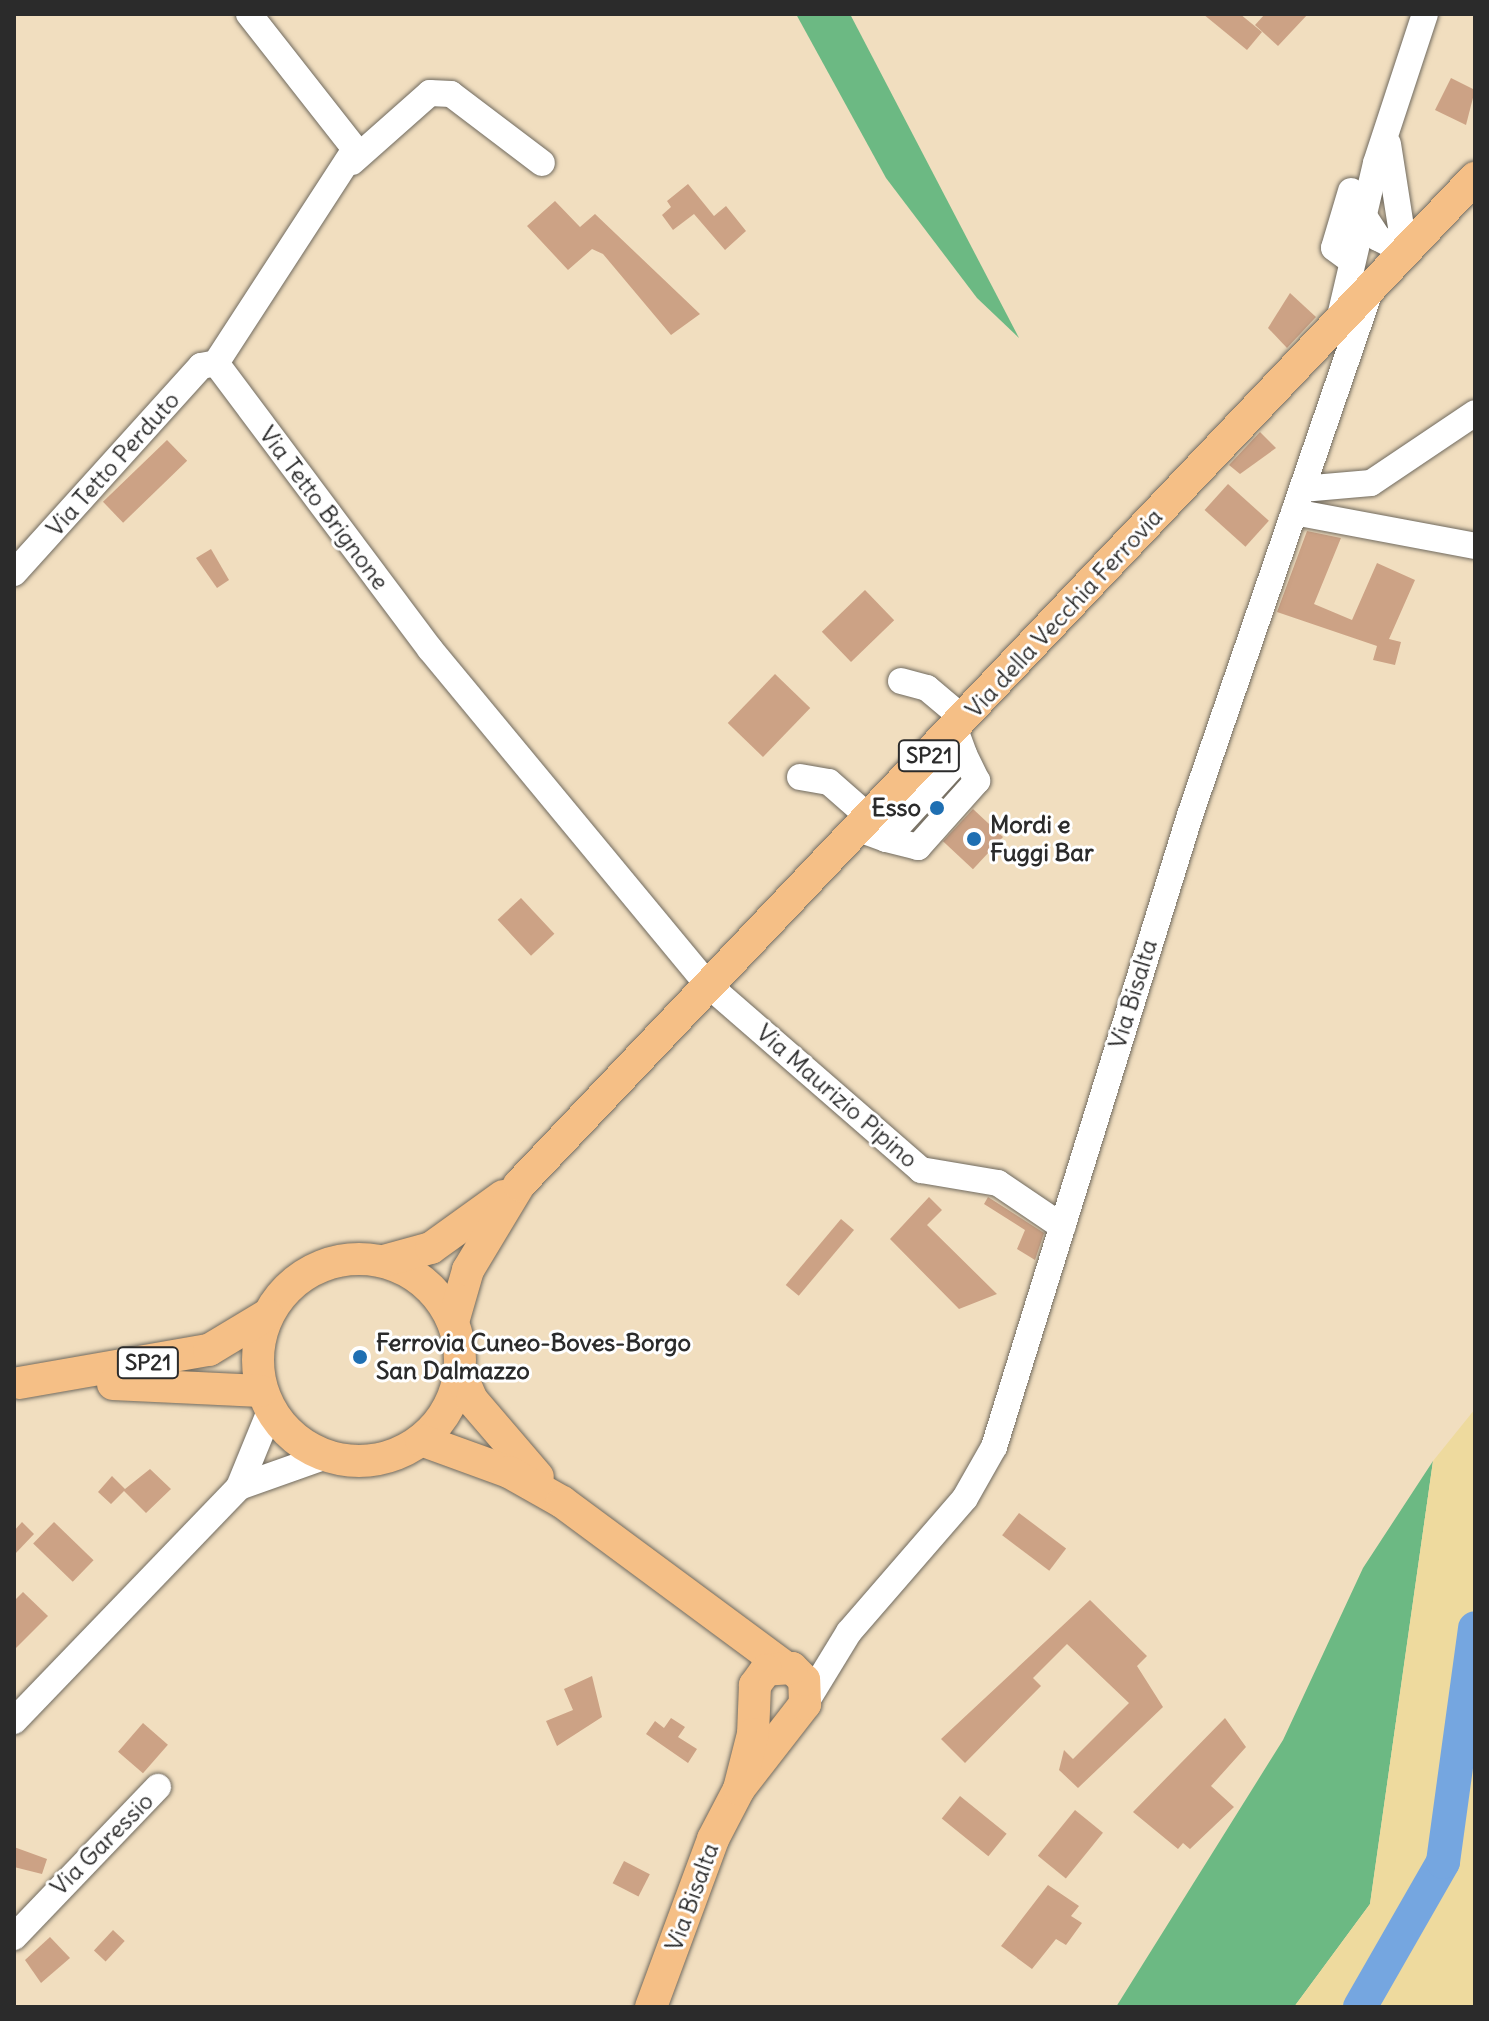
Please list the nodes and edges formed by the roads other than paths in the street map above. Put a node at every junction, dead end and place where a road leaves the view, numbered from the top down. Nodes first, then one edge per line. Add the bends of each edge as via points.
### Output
1 (249, 14) edge
2 (1425, 14) edge
3 (1387, 132) junction
4 (352, 162) junction
5 (542, 163) dead end
6 (1464, 189) edge
7 (1393, 195) junction
8 (1362, 213) junction
9 (1405, 252) junction
10 (1352, 261) junction
11 (1350, 324) junction
12 (216, 363) junction
13 (1475, 413) edge
14 (1298, 501) junction
15 (1475, 546) edge
16 (14, 573) edge
17 (901, 681) dead end
18 (961, 734) junction
19 (800, 777) dead end
20 (871, 828) junction
21 (706, 983) junction
22 (519, 1185) junction
23 (1063, 1227) junction
24 (384, 1261) junction
25 (267, 1315) junction
26 (453, 1322) junction
27 (460, 1372) junction
28 (16, 1383) edge
29 (266, 1401) junction
30 (421, 1440) junction
31 (326, 1456) junction
32 (239, 1487) junction
33 (562, 1502) junction
34 (724, 1626) junction
35 (849, 1632) junction
36 (788, 1667) junction
37 (755, 1698) junction
38 (799, 1710) junction
39 (14, 1721) edge
40 (158, 1787) dead end
41 (739, 1789) junction
42 (14, 1937) edge
43 (651, 2007) edge

1 - 4 street via 351,137
2 - 3 street, Via Bisalta
3 - 7 street, Via Bisalta
3 - 8 street, Via Bisalta
3 - 10 street via 1361,159 1334,248
4 - 5 street via 430,93 451,94
4 - 12 street
6 - 7 street via 1429,210
6 - 9 main road, Via della Vecchia Ferrovia / SP21
7 - 9 street, Via Bisalta
8 - 9 street via 1378,238
8 - 10 street, Via Bisalta
9 - 11 main road, Via della Vecchia Ferrovia / SP21 via 1371,288
10 - 11 street, Via Bisalta
11 - 14 street, Via Bisalta
11 - 18 main road, Via della Vecchia Ferrovia / SP21
12 - 16 street, Via Tetto Perduto via 201,366
12 - 21 street, Via Tetto Brignone via 430,649
13 - 14 street via 1371,483
14 - 15 street
14 - 23 street, Via Bisalta via 1190,815
17 - 18 street via 927,688
18 - 20 main road, Via della Vecchia Ferrovia / SP21
18 - 20 street via 977,781 918,847
19 - 20 street via 829,782
20 - 21 main road, Via della Vecchia Ferrovia / SP21
21 - 22 main road, Via della Vecchia Ferrovia / SP21
21 - 23 street, Via Maurizio Pipino via 921,1170 998,1183
22 - 24 main road, Via della Vecchia Ferrovia / SP21 via 431,1248
22 - 26 main road, Via della Vecchia Ferrovia / SP21 via 468,1270
23 - 35 street, Via Bisalta via 994,1447 965,1498
24 - 25 main road via 349,1258 316,1267 287,1287
24 - 26 main road via 437,1295
25 - 28 main road, SP21 via 209,1350
25 - 29 main road via 258,1340
26 - 27 main road
27 - 30 main road via 440,1421
27 - 33 main road via 508,1447
28 - 29 main road, SP21
29 - 31 main road via 304,1446
29 - 32 street
30 - 31 main road via 376,1460
30 - 33 main road via 509,1472
31 - 32 street
32 - 39 street
33 - 34 main road
34 - 36 main road
34 - 37 main road
35 - 36 street, Via Bisalta
35 - 38 street, Via Bisalta
36 - 37 main road, Via Bisalta via 759,1677
36 - 38 main road via 804,1680
37 - 38 main road via 768,1716
37 - 41 main road, Via Bisalta
38 - 41 main road, Via Bisalta
40 - 42 street, Via Garessio
41 - 43 main road, Via Bisalta via 713,1839

